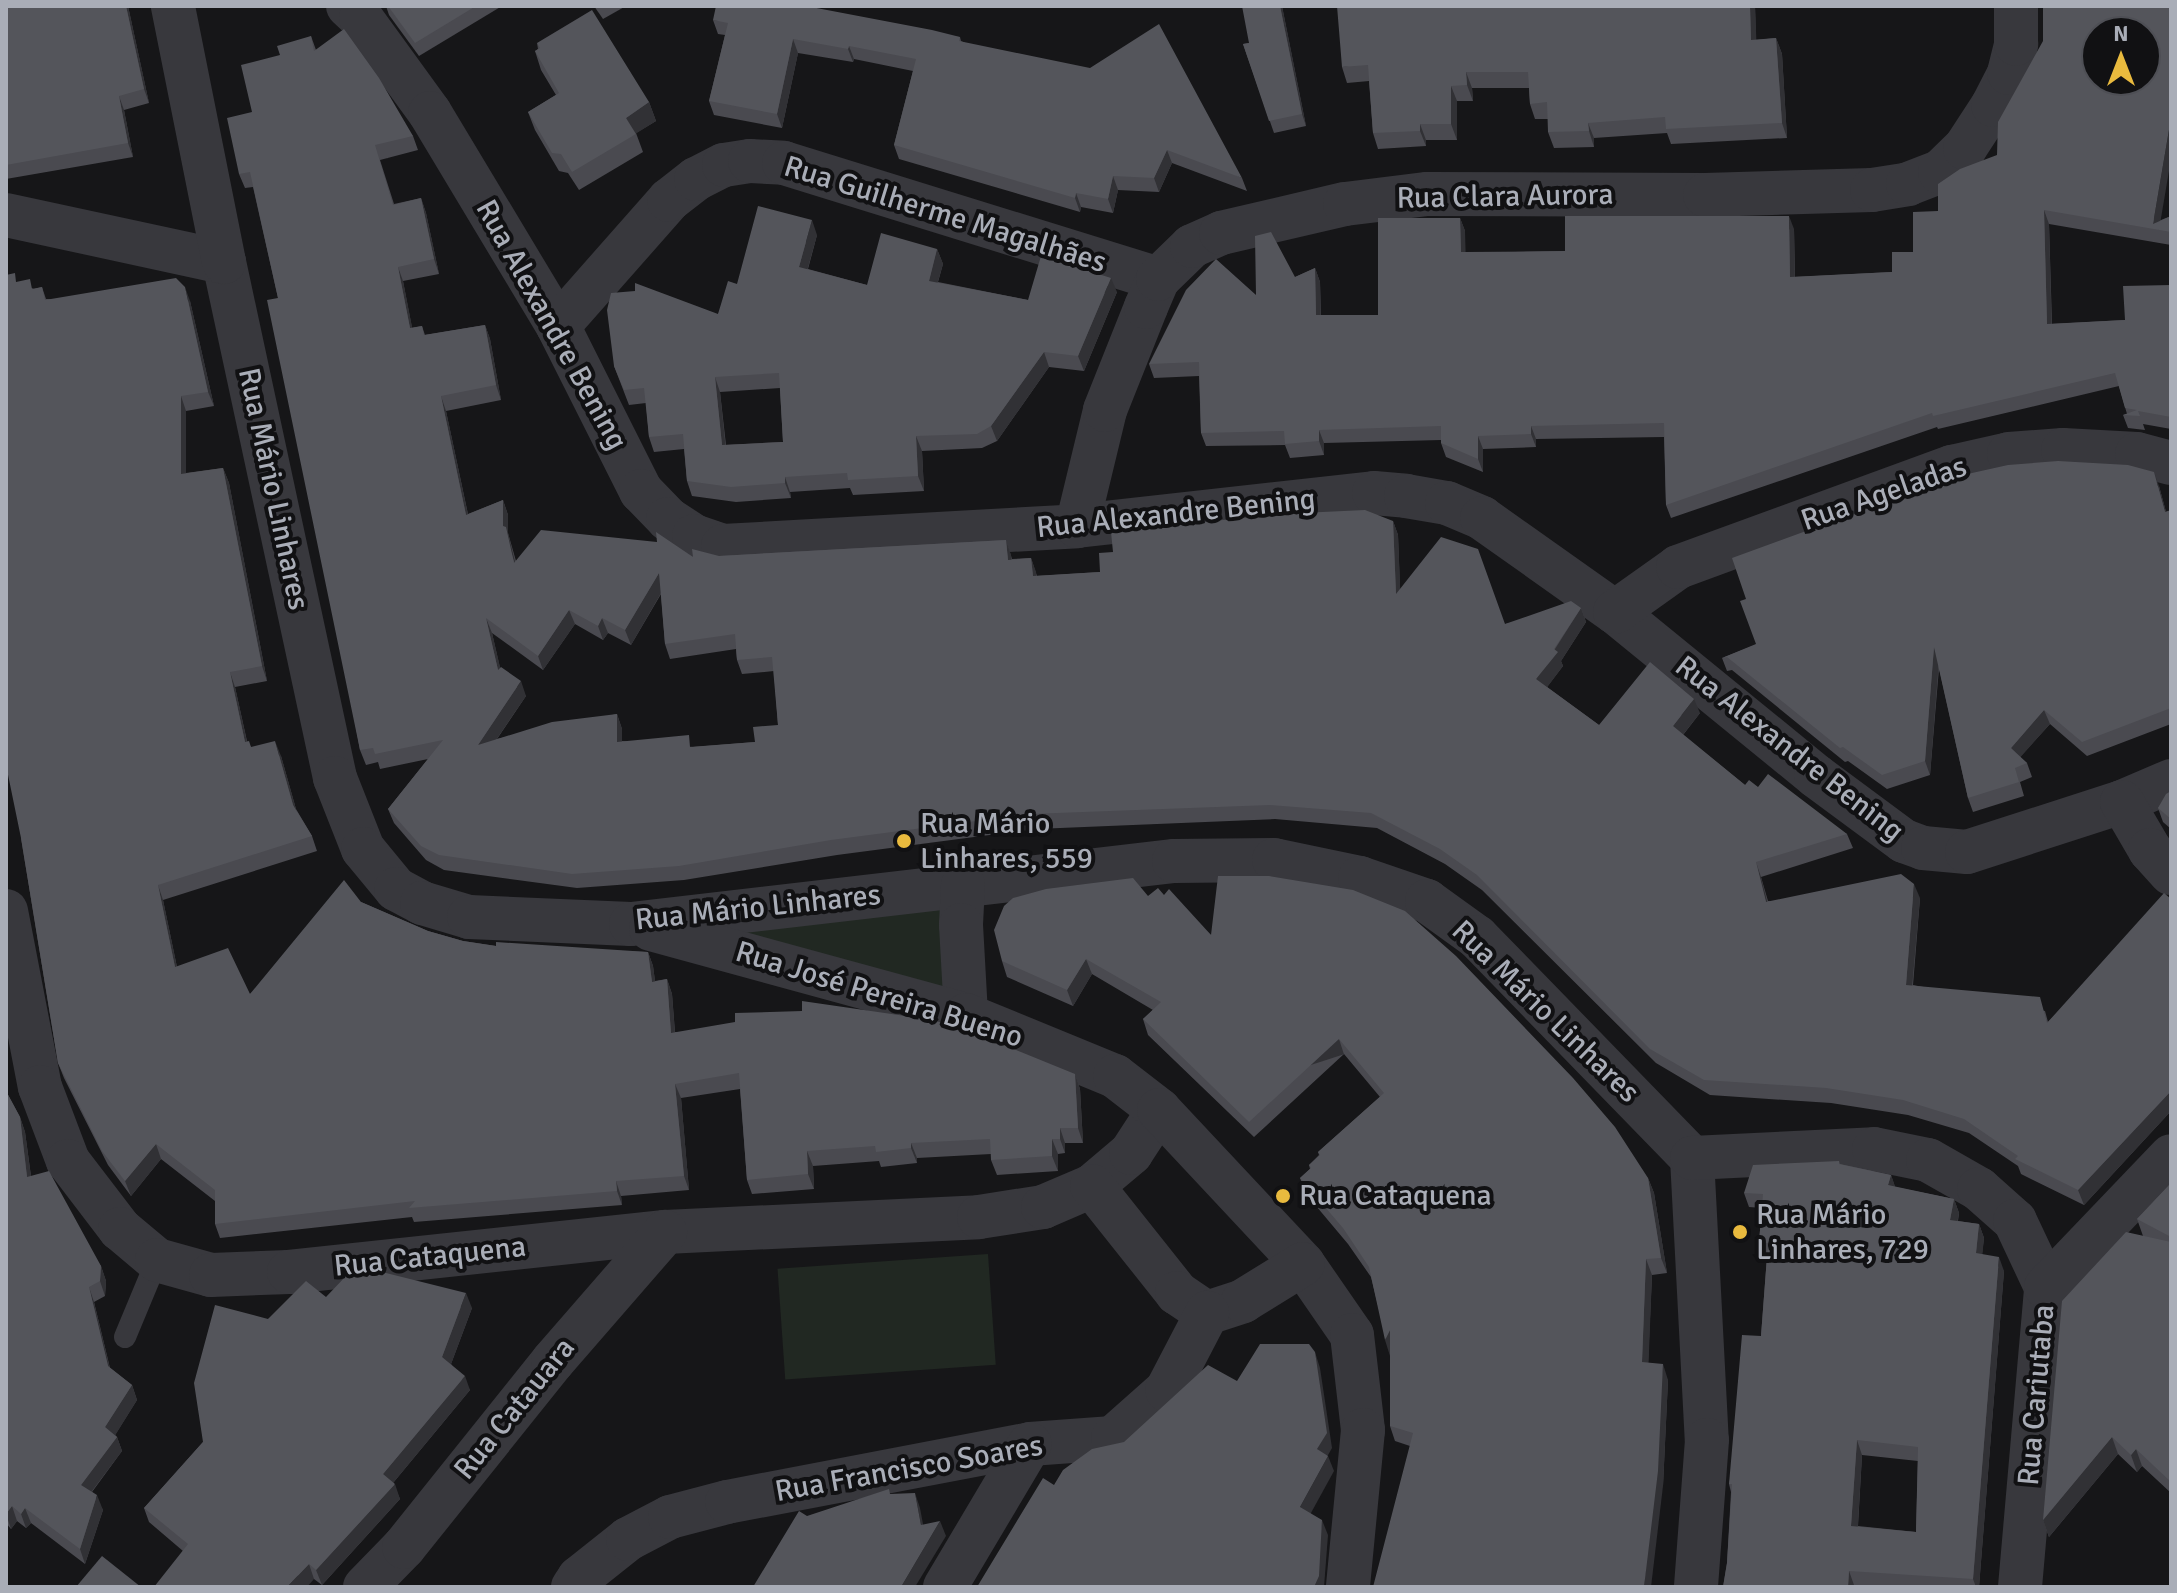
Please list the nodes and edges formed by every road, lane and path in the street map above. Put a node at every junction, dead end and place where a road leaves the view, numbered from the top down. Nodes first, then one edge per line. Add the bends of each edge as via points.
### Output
1 (173, 6) edge
2 (348, 6) edge
3 (2016, 6) edge
4 (6, 215) edge
5 (224, 262) junction
6 (1158, 279) junction
7 (558, 326) junction
8 (2171, 463) edge
9 (1077, 526) junction
10 (1615, 612) junction
11 (2171, 781) edge
12 (2122, 802) junction
13 (2171, 873) edge
14 (963, 885) junction
15 (6, 911) edge
16 (631, 924) junction
17 (966, 1015) junction
18 (1159, 1110) junction
19 (2171, 1156) edge
20 (1692, 1158) junction
21 (1092, 1186) junction
22 (665, 1232) junction
23 (157, 1260) junction
24 (1303, 1264) junction
25 (2046, 1287) junction
26 (1207, 1313) junction
27 (125, 1337) dead end
28 (1030, 1444) junction
29 (365, 1587) edge
30 (573, 1587) edge
31 (945, 1587) edge
32 (1348, 1587) edge
33 (1696, 1587) edge
34 (2020, 1587) edge

1 - 5 street, Rua Mário Linhares
2 - 7 street, Rua Alexandre Bening via 430,113
3 - 6 street, Rua Clara Aurora via 2016,44 1993,105 1965,148 1940,172 1908,184 1872,190 1705,195 1427,194 1345,204 1221,233 1192,246
4 - 5 street
5 - 16 street, Rua Mário Linhares via 335,778 363,849 396,889 469,917
6 - 7 street, Rua Guilherme Magalhães via 784,163 750,161 724,165 669,200
6 - 9 street, Rua Clara Aurora via 1105,410
7 - 9 street, Rua Alexandre Bening via 641,491 694,536 723,546
8 - 10 street, Rua Ageladas via 2137,454 2063,450 2009,454 1952,467 1678,567
9 - 10 street, Rua Alexandre Bening via 1374,493 1406,496 1447,503 1482,518
10 - 12 street, Rua Alexandre Bening via 1904,841 1967,852
11 - 12 street, Rua Alexandre Bening
12 - 13 street via 2150,850
14 - 16 street, Rua Mário Linhares
14 - 17 street
14 - 20 street, Rua Mário Linhares via 1174,861 1274,860 1360,878 1427,901 1477,937
15 - 23 street, Rua Cataquena via 40,1087 68,1161 120,1229
16 - 17 street, Rua José Pereira Bueno
17 - 18 street, Rua José Pereira Bueno via 1115,1076
18 - 21 street, Rua Cataquena via 1131,1153
18 - 24 street, Rua José Pereira Bueno
19 - 25 street, Rua Cariutaba
20 - 25 street via 1874,1149 1928,1160 1979,1189 2015,1221
20 - 33 street via 1707,1440
21 - 22 street, Rua Cataquena via 1043,1207 979,1217
21 - 26 street via 1177,1293
22 - 23 street, Rua Cataquena via 289,1272 211,1275
22 - 29 street, Rua Catauara
23 - 27 lane
24 - 26 street via 1243,1301
24 - 32 street via 1352,1335 1363,1430
25 - 34 street, Rua Cariutaba
26 - 28 street, Rua Francisco Soares via 1167,1390 1113,1438
28 - 30 street, Rua Francisco Soares via 670,1517 628,1539
28 - 31 street

